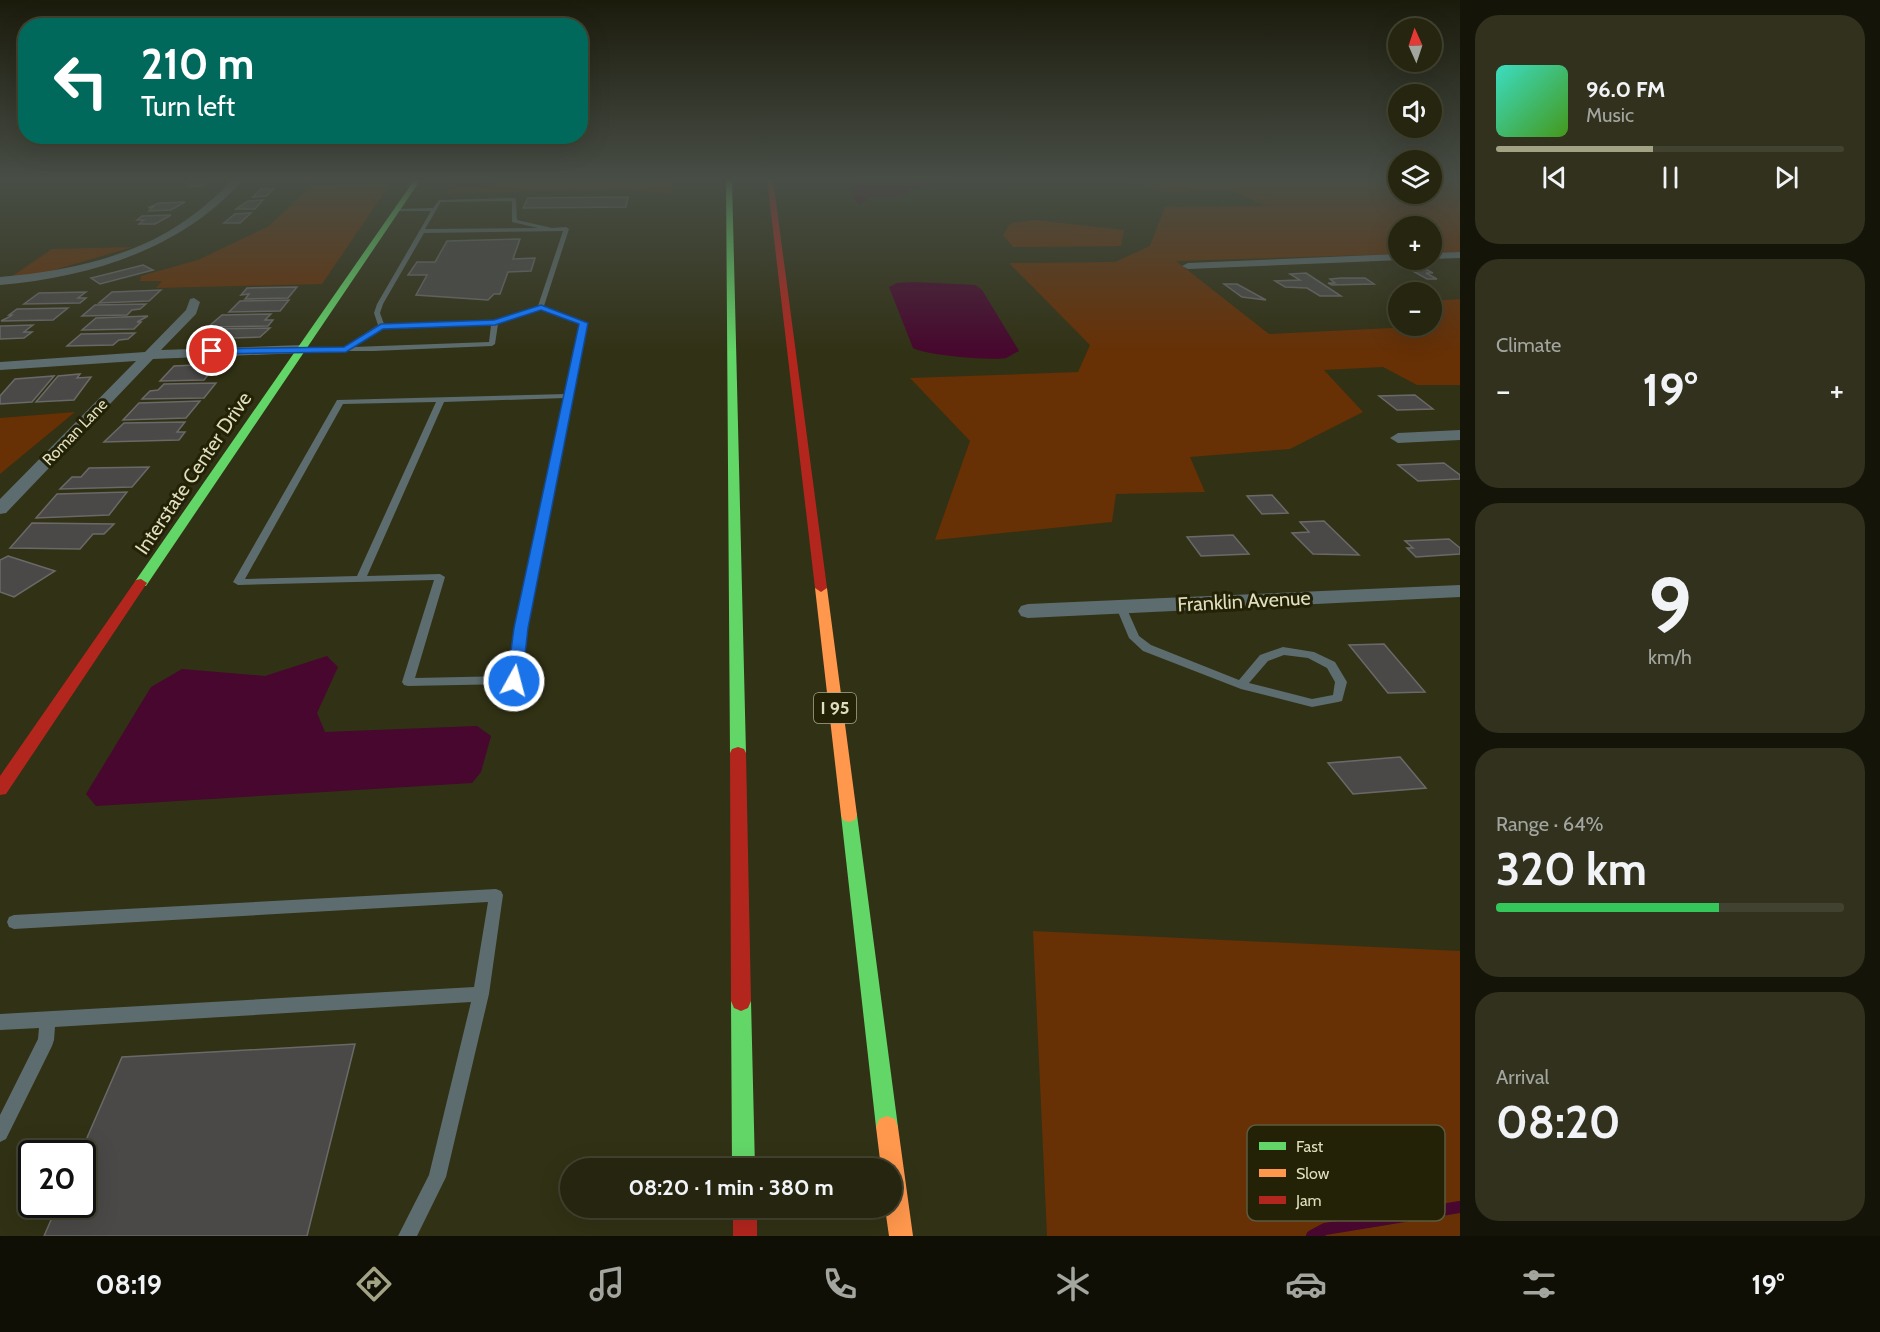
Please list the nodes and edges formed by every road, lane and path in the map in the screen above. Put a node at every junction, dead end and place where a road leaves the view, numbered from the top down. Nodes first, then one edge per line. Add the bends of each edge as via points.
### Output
1 (165, 237) edge
2 (379, 237) edge
3 (420, 237) edge
4 (564, 237) edge
5 (730, 237) edge
6 (777, 237) edge
7 (1460, 255) edge
8 (1442, 256) edge
9 (1388, 257) edge
10 (1188, 266) dead end
11 (0, 281) edge
12 (194, 302) dead end
13 (541, 307) junction
14 (495, 323) junction
15 (381, 326) junction
16 (302, 349) junction
17 (346, 349) junction
18 (149, 355) junction
19 (0, 366) edge
20 (568, 396) junction
21 (441, 400) junction
22 (1460, 435) edge
23 (1398, 438) dead end
24 (0, 509) edge
25 (361, 579) junction
26 (1460, 591) edge
27 (1121, 606) junction
28 (1028, 611) dead end
29 (1241, 685) junction
30 (0, 789) edge
31 (14, 922) dead end
32 (481, 993) junction
33 (46, 1020) junction
34 (0, 1022) edge
35 (0, 1133) edge
36 (744, 1158) edge
37 (745, 1218) edge
38 (407, 1236) edge
39 (745, 1236) edge
40 (901, 1236) edge

1 - 11 street via 135,250 58,273
2 - 16 main road, Interstate Center Drive
3 - 15 lane via 376,313
4 - 13 lane
5 - 36 main road
6 - 40 main road, I 95
7 - 8 street
9 - 10 street
12 - 18 street, Roman Lane via 192,311
13 - 14 lane
13 - 20 lane via 584,323
14 - 15 lane
14 - 17 lane via 492,344
15 - 17 lane
16 - 17 lane
16 - 18 street
16 - 30 main road, Interstate Center Drive
18 - 19 street
18 - 24 street, Roman Lane
20 - 21 lane
20 - 25 lane via 514,681 408,682 440,577
21 - 25 lane
21 - 25 lane via 340,402 238,582
22 - 23 street
26 - 27 street, Franklin Avenue
27 - 28 street, Franklin Avenue
27 - 29 lane via 1134,638 1147,648
29 - 29 lane via 1264,658 1283,651 1310,655 1331,665 1341,682 1338,698 1312,703
31 - 32 lane via 496,895
32 - 33 lane
32 - 38 lane via 436,1177
33 - 34 lane
33 - 35 lane via 46,1040
37 - 39 main road

